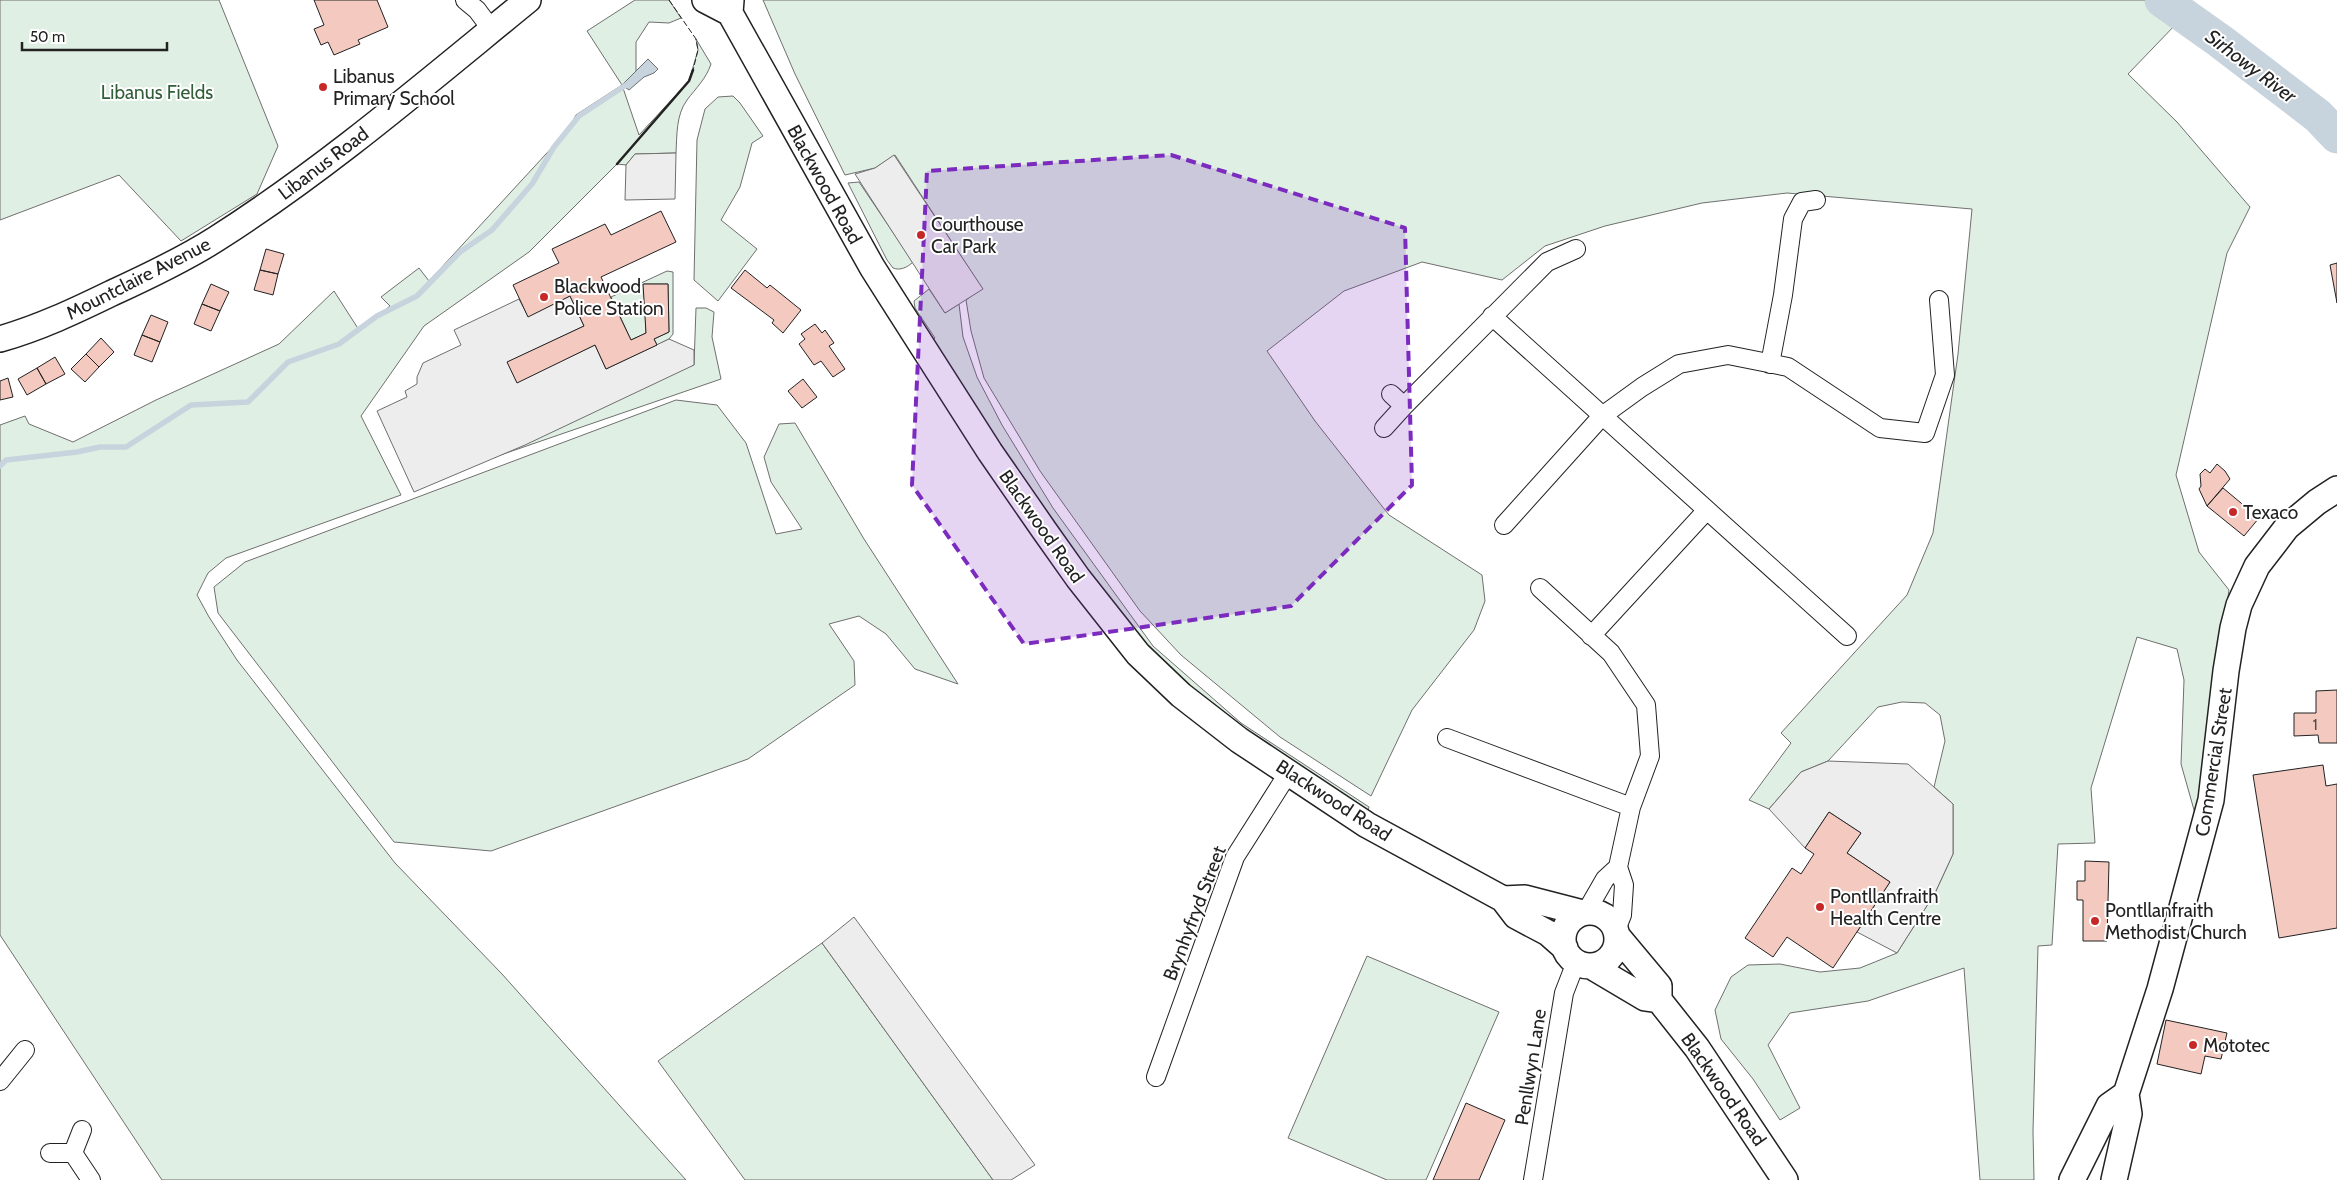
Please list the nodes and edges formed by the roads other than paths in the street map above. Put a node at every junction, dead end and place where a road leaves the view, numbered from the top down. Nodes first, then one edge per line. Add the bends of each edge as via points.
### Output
1 (465, 0) edge
2 (528, 0) edge
3 (705, 0) edge
4 (731, 6) edge
5 (492, 30) junction
6 (1816, 200) dead end
7 (270, 203) joint
8 (1576, 249) dead end
9 (1939, 300) dead end
10 (1492, 316) junction
11 (0, 339) edge
12 (1770, 364) junction
13 (1602, 416) junction
14 (1384, 428) dead end
15 (2337, 489) edge
16 (1707, 510) junction
17 (1504, 525) dead end
18 (1540, 588) dead end
19 (1591, 636) junction
20 (1847, 636) dead end
21 (1447, 738) dead end
22 (1289, 772) junction
23 (1631, 807) junction
24 (1618, 867) junction
25 (1503, 899) junction
26 (1585, 912) junction
27 (1617, 934) junction
28 (1577, 959) junction
29 (1659, 1000) junction
30 (25, 1050) dead end
31 (6, 1060) edge
32 (1156, 1077) dead end
33 (0, 1081) edge
34 (2126, 1094) junction
35 (82, 1130) dead end
36 (50, 1152) dead end
37 (73, 1154) junction
38 (91, 1180) edge
39 (1533, 1180) edge
40 (1785, 1180) edge
41 (2072, 1180) edge
42 (2114, 1180) edge

1 - 5 street
2 - 5 main road, Libanus Road
3 - 4 main road, Blackwood Road
4 - 22 main road, Blackwood Road via 872,267 990,452 1078,578 1138,654 1181,695
5 - 7 main road, Libanus Road
6 - 12 street via 1802,202 1793,219
7 - 11 main road, Mountclaire Avenue via 160,270 30,331
8 - 10 street via 1547,262
9 - 12 street via 1945,375 1925,433 1880,428 1788,367
10 - 13 street
10 - 14 street via 1397,400
12 - 13 street via 1728,355 1679,364
13 - 16 street
13 - 17 street
15 - 34 main road, Commercial Street via 2287,527 2257,566 2239,605 2232,628 2211,800 2160,989
16 - 19 street
16 - 20 street
18 - 19 street
19 - 23 street via 1611,653 1646,705 1650,756
21 - 23 street
22 - 25 main road, Blackwood Road via 1367,825
22 - 32 street, Brynhyfryd Street via 1235,857
23 - 24 street
24 - 26 street via 1605,879
24 - 27 street via 1624,885
25 - 26 main road, Blackwood Road via 1525,898
25 - 28 main road, Blackwood Road via 1516,916 1548,933
26 - 27 main road via 1608,918
26 - 28 main road via 1575,916 1565,930
27 - 28 main road via 1616,948 1602,963
27 - 29 main road, Blackwood Road via 1659,986
28 - 29 main road, Blackwood Road via 1645,998
28 - 39 street, Penllwyn Lane via 1564,993
29 - 40 main road, Blackwood Road via 1697,1048
30 - 31 street
31 - 33 street
34 - 41 main road via 2109,1106
34 - 42 main road, Commercial Street via 2129,1114
35 - 37 street
36 - 37 street
37 - 38 street

